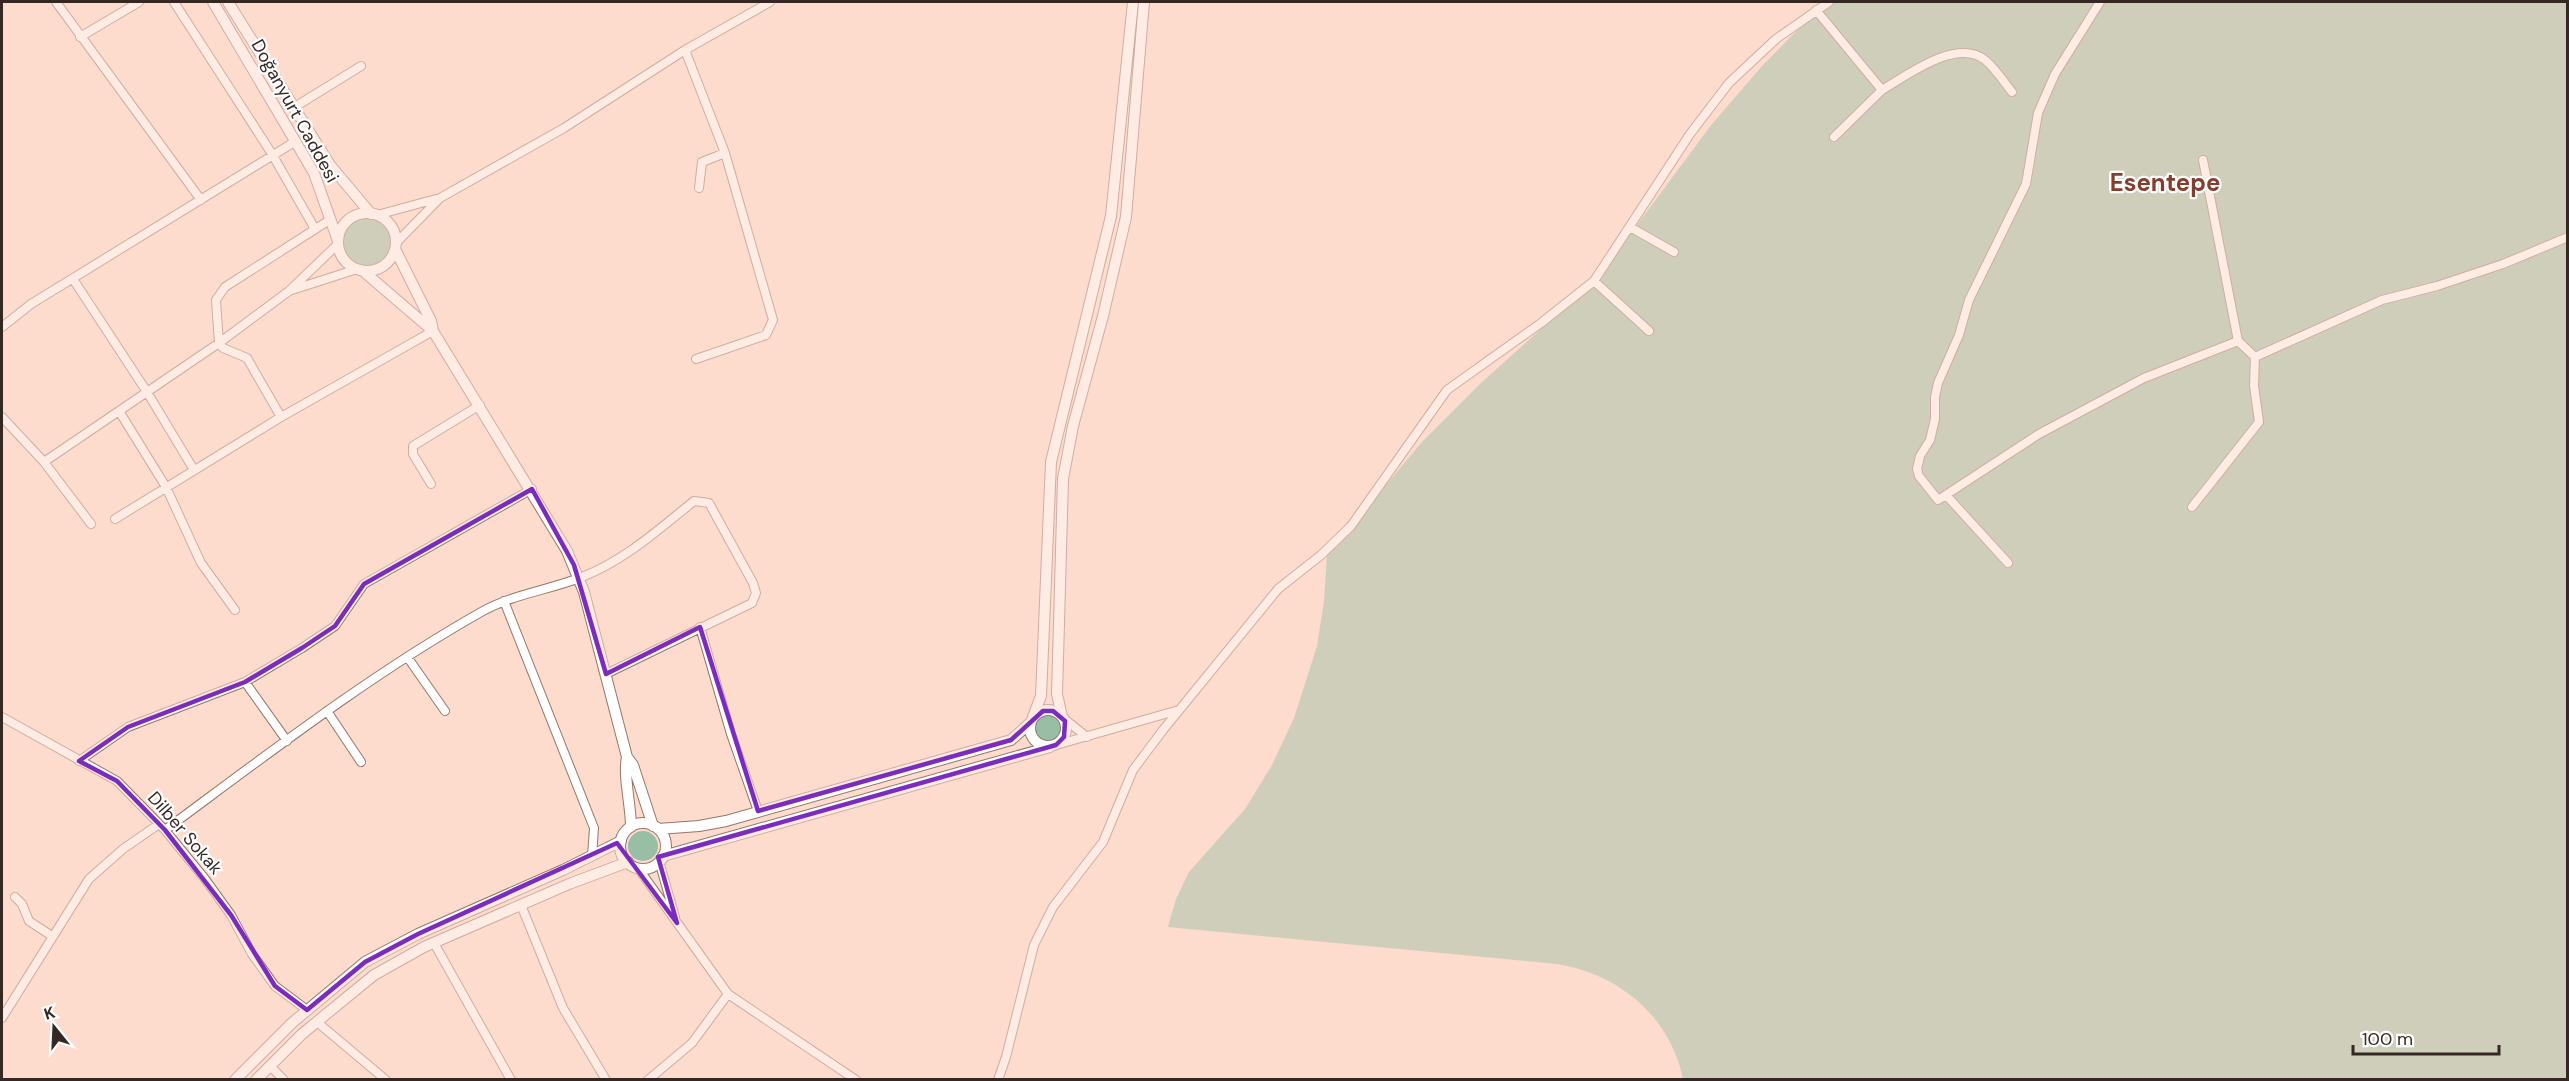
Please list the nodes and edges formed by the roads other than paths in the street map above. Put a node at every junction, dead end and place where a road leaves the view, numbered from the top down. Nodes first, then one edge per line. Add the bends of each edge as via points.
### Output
1 (56, 2) edge
2 (138, 2) edge
3 (174, 2) edge
4 (213, 2) edge
5 (228, 2) edge
6 (768, 2) edge
7 (1132, 2) edge
8 (1144, 2) edge
9 (1829, 2) edge
10 (2100, 2) edge
11 (1816, 10) junction
12 (80, 37) junction
13 (685, 50) junction
14 (361, 66) dead end
15 (1882, 90) junction
16 (2012, 92) dead end
17 (293, 108) junction
18 (1834, 137) dead end
19 (296, 141) junction
20 (725, 153) junction
21 (272, 154) junction
22 (2203, 160) dead end
23 (699, 188) dead end
24 (440, 198) junction
25 (201, 200) junction
26 (374, 214) junction
27 (331, 219) junction
28 (1630, 227) junction
29 (315, 229) junction
30 (2568, 237) edge
31 (338, 242) junction
32 (395, 246) junction
33 (1674, 252) dead end
34 (360, 270) junction
35 (73, 279) junction
36 (1594, 281) junction
37 (289, 291) junction
38 (2, 327) edge
39 (433, 331) junction
40 (1649, 331) dead end
41 (2238, 341) junction
42 (219, 343) junction
43 (2255, 357) junction
44 (696, 359) dead end
45 (147, 392) junction
46 (480, 405) junction
47 (119, 411) junction
48 (2, 417) edge
49 (281, 417) junction
50 (44, 462) junction
51 (194, 470) junction
52 (430, 484) dead end
53 (166, 487) junction
54 (532, 489) junction
55 (1946, 495) junction
56 (2192, 507) dead end
57 (115, 519) dead end
58 (91, 524) dead end
59 (2008, 563) dead end
60 (579, 578) junction
61 (504, 601) junction
62 (235, 610) dead end
63 (700, 627) junction
64 (408, 658) junction
65 (606, 674) junction
66 (245, 682) junction
67 (1179, 710) junction
68 (327, 711) junction
69 (444, 711) dead end
70 (2, 717) edge
71 (1062, 717) junction
72 (1032, 720) junction
73 (1087, 737) junction
74 (287, 741) junction
75 (1053, 746) junction
76 (627, 757) junction
77 (79, 761) junction
78 (361, 762) dead end
79 (758, 811) junction
80 (162, 827) junction
81 (630, 827) junction
82 (656, 827) junction
83 (621, 841) junction
84 (592, 856) junction
85 (661, 858) junction
86 (627, 862) junction
87 (638, 868) junction
88 (15, 897) dead end
89 (520, 905) junction
90 (677, 923) junction
91 (52, 936) junction
92 (434, 943) junction
93 (728, 994) junction
94 (307, 1010) junction
95 (2, 1018) edge
96 (318, 1022) junction
97 (270, 1066) junction
98 (235, 1080) edge
99 (256, 1080) edge
100 (284, 1080) edge
101 (386, 1080) edge
102 (511, 1080) edge
103 (606, 1080) edge
104 (648, 1080) edge
105 (856, 1080) edge
106 (998, 1080) edge

1 - 12 street
2 - 12 street
3 - 21 street
4 - 19 street, Doğanyurt Caddesi
5 - 17 street, Doğanyurt Caddesi
6 - 13 street
7 - 72 street via 1111,216 1051,462 1041,696
8 - 71 street via 1126,217 1072,426 1063,479 1058,694
9 - 11 street
10 - 55 street via 2055,74 2038,113 2026,184 1969,300 1938,383 1935,419 1917,469 1938,500
11 - 15 street
11 - 28 street via 1776,39 1729,83 1690,134
12 - 25 street
13 - 20 street
13 - 24 street via 564,128
14 - 17 street
15 - 16 street via 1937,58 1960,54 1985,59
15 - 18 street
17 - 26 street, Doğanyurt Caddesi via 330,165
19 - 21 street
19 - 27 street, Doğanyurt Caddesi via 314,173
20 - 23 street via 702,162
20 - 44 street via 773,326 766,335
21 - 25 street
21 - 29 street
22 - 41 street
24 - 26 street
24 - 32 street
25 - 35 street
26 - 31 street via 359,214 348,220
26 - 32 street via 391,226
27 - 29 street
27 - 31 street, Doğanyurt Caddesi
28 - 33 street
28 - 36 street
29 - 42 street via 220,293 216,300
30 - 43 street via 2503,264 2382,300
31 - 34 street via 343,258
31 - 37 street
32 - 34 street via 390,260 380,267
32 - 39 street via 432,321
34 - 37 street
34 - 39 street
35 - 38 street
35 - 45 street
36 - 40 street
36 - 67 street via 1447,390 1351,526 1278,589
37 - 42 street
39 - 46 street
39 - 49 street
41 - 43 street
41 - 55 street via 2134,384 2039,434
42 - 45 street
42 - 49 street via 247,358
43 - 56 street via 2259,422
45 - 47 street
45 - 51 street
46 - 52 street via 413,446 413,454
46 - 54 street
47 - 50 street
47 - 53 street
48 - 50 street
49 - 51 street
50 - 58 street
51 - 53 street
53 - 57 street
53 - 62 street via 201,563
54 - 60 street
54 - 66 street via 364,584 335,626
55 - 59 street
60 - 61 street
60 - 63 street via 624,556 694,501 704,500 712,506 756,593 752,603
60 - 65 street
61 - 64 street
61 - 84 street via 594,828
63 - 65 street
63 - 79 street
64 - 68 street
64 - 69 street
65 - 76 street
66 - 74 street
66 - 77 street via 128,726
67 - 73 street
67 - 106 street via 1133,770 1102,842 1053,907 1034,945
68 - 74 street
68 - 78 street
70 - 77 street, Dilber Sokak
71 - 72 street via 1048,710
71 - 73 street
71 - 75 street via 1066,732
72 - 75 street via 1030,735 1034,740 1044,747
72 - 79 street via 1011,740
73 - 75 street
74 - 80 street
75 - 85 street
76 - 81 street
76 - 82 street
77 - 80 street, Dilber Sokak via 117,781
79 - 82 street via 711,825
80 - 91 street via 123,849 89,879
80 - 94 street, Dilber Sokak via 231,915 275,986
81 - 82 street via 642,823
81 - 83 street
82 - 85 street via 665,841
83 - 84 street
83 - 86 street via 621,853
84 - 94 street via 407,939 365,962
85 - 87 street via 650,867
85 - 90 street
86 - 87 street
86 - 89 street
87 - 90 street
88 - 91 street via 22,903 29,921
89 - 92 street
89 - 103 street via 563,1008
90 - 93 street
91 - 95 street
92 - 96 street via 374,975
92 - 102 street
93 - 104 street via 692,1043
93 - 105 street
94 - 98 street
96 - 97 street
96 - 101 street
97 - 99 street
97 - 100 street

